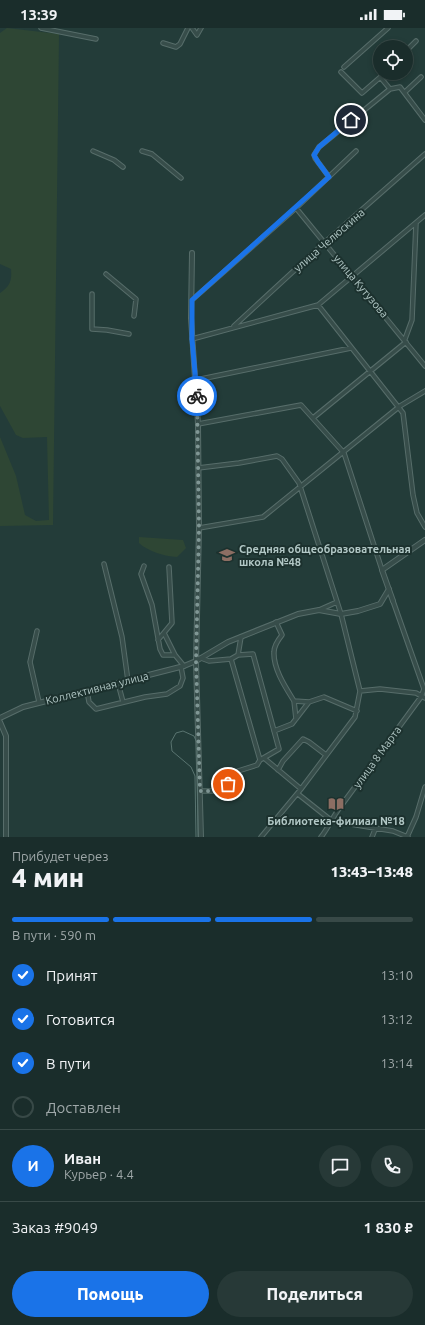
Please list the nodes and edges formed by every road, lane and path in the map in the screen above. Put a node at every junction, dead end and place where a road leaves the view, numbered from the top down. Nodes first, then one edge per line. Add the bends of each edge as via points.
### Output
1 (42, 28) edge
2 (188, 28) edge
3 (192, 28) edge
4 (201, 28) edge
5 (388, 28) edge
6 (96, 39) dead end
7 (416, 41) dead end
8 (163, 43) dead end
9 (413, 44) edge
10 (344, 67) dead end
11 (341, 72) dead end
12 (421, 77) dead end
13 (378, 80) edge
14 (382, 80) edge
15 (390, 89) junction
16 (405, 92) junction
17 (425, 120) edge
18 (93, 150) dead end
19 (142, 151) dead end
20 (356, 151) dead end
21 (425, 154) edge
22 (122, 167) dead end
23 (329, 177) junction
24 (181, 178) dead end
25 (296, 208) junction
26 (425, 215) edge
27 (416, 223) junction
28 (324, 243) junction
29 (192, 253) dead end
30 (106, 274) dead end
31 (353, 277) junction
32 (92, 294) dead end
33 (192, 300) junction
34 (318, 305) junction
35 (134, 316) dead end
36 (234, 327) junction
37 (129, 334) dead end
38 (192, 339) junction
39 (405, 340) junction
40 (351, 348) junction
41 (425, 366) edge
42 (371, 371) junction
43 (196, 380) junction
44 (425, 391) edge
45 (400, 406) junction
46 (313, 418) junction
47 (198, 424) junction
48 (344, 453) junction
49 (198, 468) junction
50 (300, 489) junction
51 (425, 527) edge
52 (199, 528) junction
53 (425, 540) edge
54 (104, 564) dead end
55 (144, 566) dead end
56 (169, 567) dead end
57 (382, 570) junction
58 (389, 589) junction
59 (393, 601) joint
60 (337, 602) junction
61 (319, 610) junction
62 (341, 614) junction
63 (276, 622) junction
64 (37, 631) dead end
65 (164, 634) junction
66 (241, 638) junction
67 (158, 640) junction
68 (238, 654) junction
69 (175, 655) junction
70 (201, 658) junction
71 (231, 658) junction
72 (196, 661) junction
73 (183, 667) junction
74 (128, 681) junction
75 (118, 683) junction
76 (360, 690) junction
77 (87, 691) junction
78 (423, 698) edge
79 (39, 702) junction
80 (123, 702) junction
81 (294, 702) junction
82 (309, 702) junction
83 (357, 711) junction
84 (0, 718) edge
85 (296, 719) junction
86 (0, 722) edge
87 (274, 731) junction
88 (326, 755) junction
89 (262, 759) junction
90 (278, 770) junction
91 (425, 787) edge
92 (301, 789) junction
93 (200, 791) junction
94 (298, 794) junction
95 (332, 821) junction
96 (376, 827) junction
97 (6, 837) edge
98 (201, 837) edge
99 (260, 837) edge
100 (321, 837) edge
101 (372, 837) edge
102 (408, 837) edge

1 - 6 street
2 - 8 street via 180,44 176,46
3 - 4 street via 197,35
5 - 10 street
7 - 9 street
11 - 13 street via 362,93
12 - 16 street
14 - 15 street
15 - 16 street via 400,87
15 - 23 street via 319,147 314,155
16 - 17 street
18 - 22 street
19 - 24 street via 152,154
20 - 23 street
21 - 28 street, улица Челюскина
23 - 25 street
25 - 28 street, улица Кутузова
25 - 33 street
26 - 27 street
27 - 31 street
27 - 39 street via 412,320
28 - 31 street, улица Кутузова
28 - 36 street, улица Челюскина
29 - 33 street
30 - 35 street via 136,299
31 - 34 street
31 - 39 street, улица Кутузова
32 - 37 street via 92,329
33 - 38 street
34 - 36 street
34 - 40 street
36 - 38 street
38 - 43 street
39 - 41 street, улица Кутузова
39 - 42 street
40 - 42 street
40 - 43 street
42 - 45 street
42 - 46 street
43 - 47 street
44 - 45 street
45 - 48 street
45 - 51 street via 406,423 413,495 417,513
46 - 47 street via 301,405
46 - 48 street
47 - 49 street
48 - 50 street
48 - 57 street
49 - 50 street via 277,456 299,483
49 - 52 street
50 - 52 street via 263,517
50 - 60 street
52 - 72 street
53 - 57 street
54 - 74 street via 122,636
55 - 67 street via 141,574 152,605
56 - 65 street via 172,623
57 - 58 street
58 - 59 street
58 - 62 street via 380,604
59 - 78 street via 424,689
60 - 61 street
60 - 62 street
61 - 62 street
61 - 63 street, Коллективная улица
62 - 76 street
63 - 66 street, Коллективная улица
63 - 81 street via 282,635 275,647 274,658 283,684
64 - 79 street via 30,662
65 - 67 street
65 - 69 street
66 - 68 street
66 - 70 street, Коллективная улица via 228,642
67 - 69 street via 163,655
68 - 71 street
68 - 87 street via 253,654
69 - 73 street
70 - 71 street via 209,661
70 - 72 street, Коллективная улица
71 - 89 street
72 - 73 street, Коллективная улица
72 - 93 street
73 - 74 street, Коллективная улица
73 - 80 street via 183,678 177,690
74 - 75 street, Коллективная улица
75 - 77 street, Коллективная улица
75 - 80 street
76 - 78 street via 380,689 416,693
76 - 83 street
77 - 79 street, Коллективная улица
77 - 80 street via 90,702 96,709
78 - 95 street, улица 8 Марта
79 - 84 street, Коллективная улица via 23,706
81 - 82 street
81 - 85 street
82 - 83 street via 324,697
82 - 85 street
83 - 88 street
85 - 87 street via 292,724
86 - 97 street via 6,736
87 - 89 street via 279,749
88 - 90 street via 303,739
88 - 92 street
89 - 90 street
89 - 93 street via 257,765 238,771 222,791
90 - 92 street
91 - 102 street
92 - 94 street
93 - 98 street
94 - 95 street
94 - 99 street
95 - 96 street
95 - 100 street, улица 8 Марта
96 - 101 street
96 - 102 street

